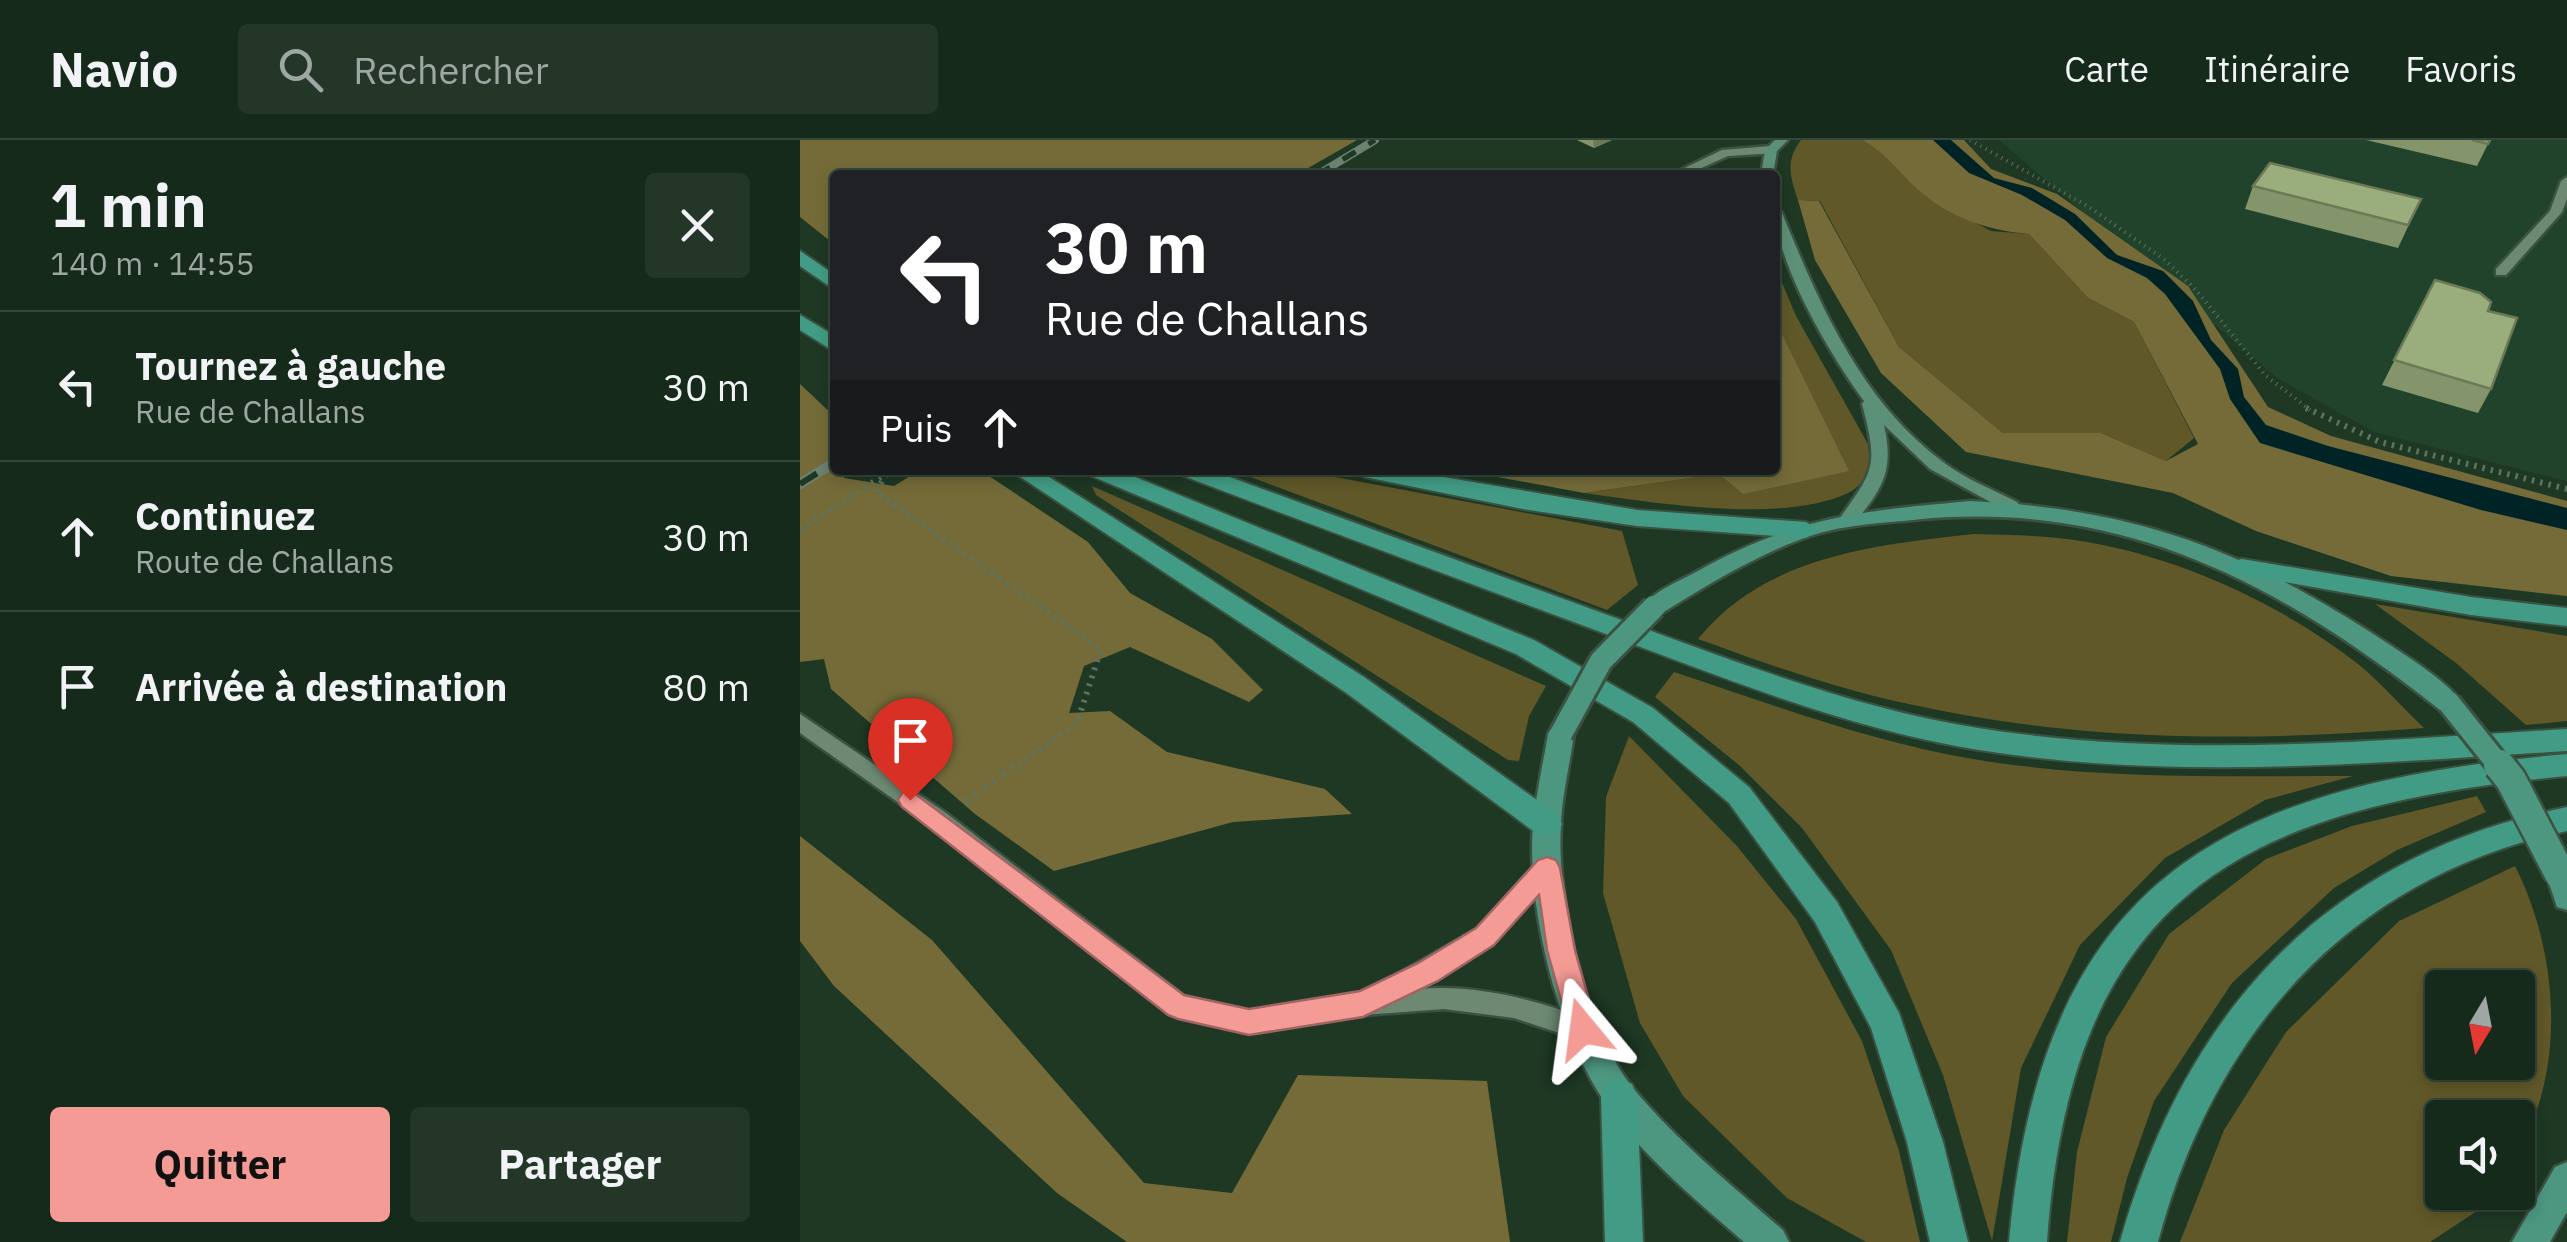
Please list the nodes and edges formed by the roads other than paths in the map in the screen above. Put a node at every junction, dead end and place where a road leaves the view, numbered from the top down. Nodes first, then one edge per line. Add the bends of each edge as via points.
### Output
1 (1782, 140) edge
2 (1770, 150) junction
3 (1687, 170) edge
4 (1768, 170) edge
5 (2567, 182) edge
6 (1780, 224) edge
7 (800, 257) edge
8 (2501, 272) dead end
9 (830, 280) edge
10 (1869, 402) junction
11 (1030, 475) edge
12 (1109, 475) edge
13 (1202, 475) edge
14 (1391, 475) edge
15 (2011, 506) junction
16 (1846, 522) junction
17 (1806, 530) junction
18 (2242, 568) junction
19 (2567, 618) edge
20 (800, 722) edge
21 (2567, 740) edge
22 (2567, 765) edge
23 (2567, 819) edge
24 (1547, 824) junction
25 (1547, 868) junction
26 (2563, 886) edge
27 (1363, 1004) junction
28 (1583, 1029) junction
29 (1619, 1096) junction
30 (2567, 1179) edge
31 (1624, 1242) edge
32 (1771, 1242) edge
33 (1948, 1242) edge
34 (2028, 1242) edge
35 (2139, 1242) edge
36 (2530, 1242) edge

1 - 2 main road
2 - 3 street via 1726,153
2 - 4 main road
5 - 8 street via 2556,212
6 - 10 main road via 1834,346
7 - 9 highway
10 - 15 main road via 1936,466
10 - 16 main road via 1883,450 1878,482
11 - 24 highway via 1281,635
12 - 33 highway via 1525,647 1643,715 1739,795 1826,912 1886,1024 1925,1142
13 - 21 highway via 1669,648 1918,726 2027,746 2231,756
14 - 17 highway via 1637,518
15 - 16 main road
15 - 18 main road via 2102,520
16 - 17 main road
17 - 24 main road, bridge via 1722,565 1654,607 1601,661 1562,734
18 - 19 highway
18 - 26 main road, bridge via 2382,648 2449,703 2511,780
20 - 27 street via 938,819 1178,1006 1249,1022
22 - 34 highway via 2435,780 2346,801 2228,848 2180,882 2134,926 2071,1032 2040,1144
23 - 35 highway via 2516,828 2384,887 2295,962 2248,1014 2200,1085 2146,1208
24 - 25 main road
25 - 27 street via 1485,936
25 - 28 main road
27 - 28 street via 1462,1000 1514,1007
28 - 29 main road
29 - 31 highway
29 - 32 main road via 1692,1174
30 - 36 main road

